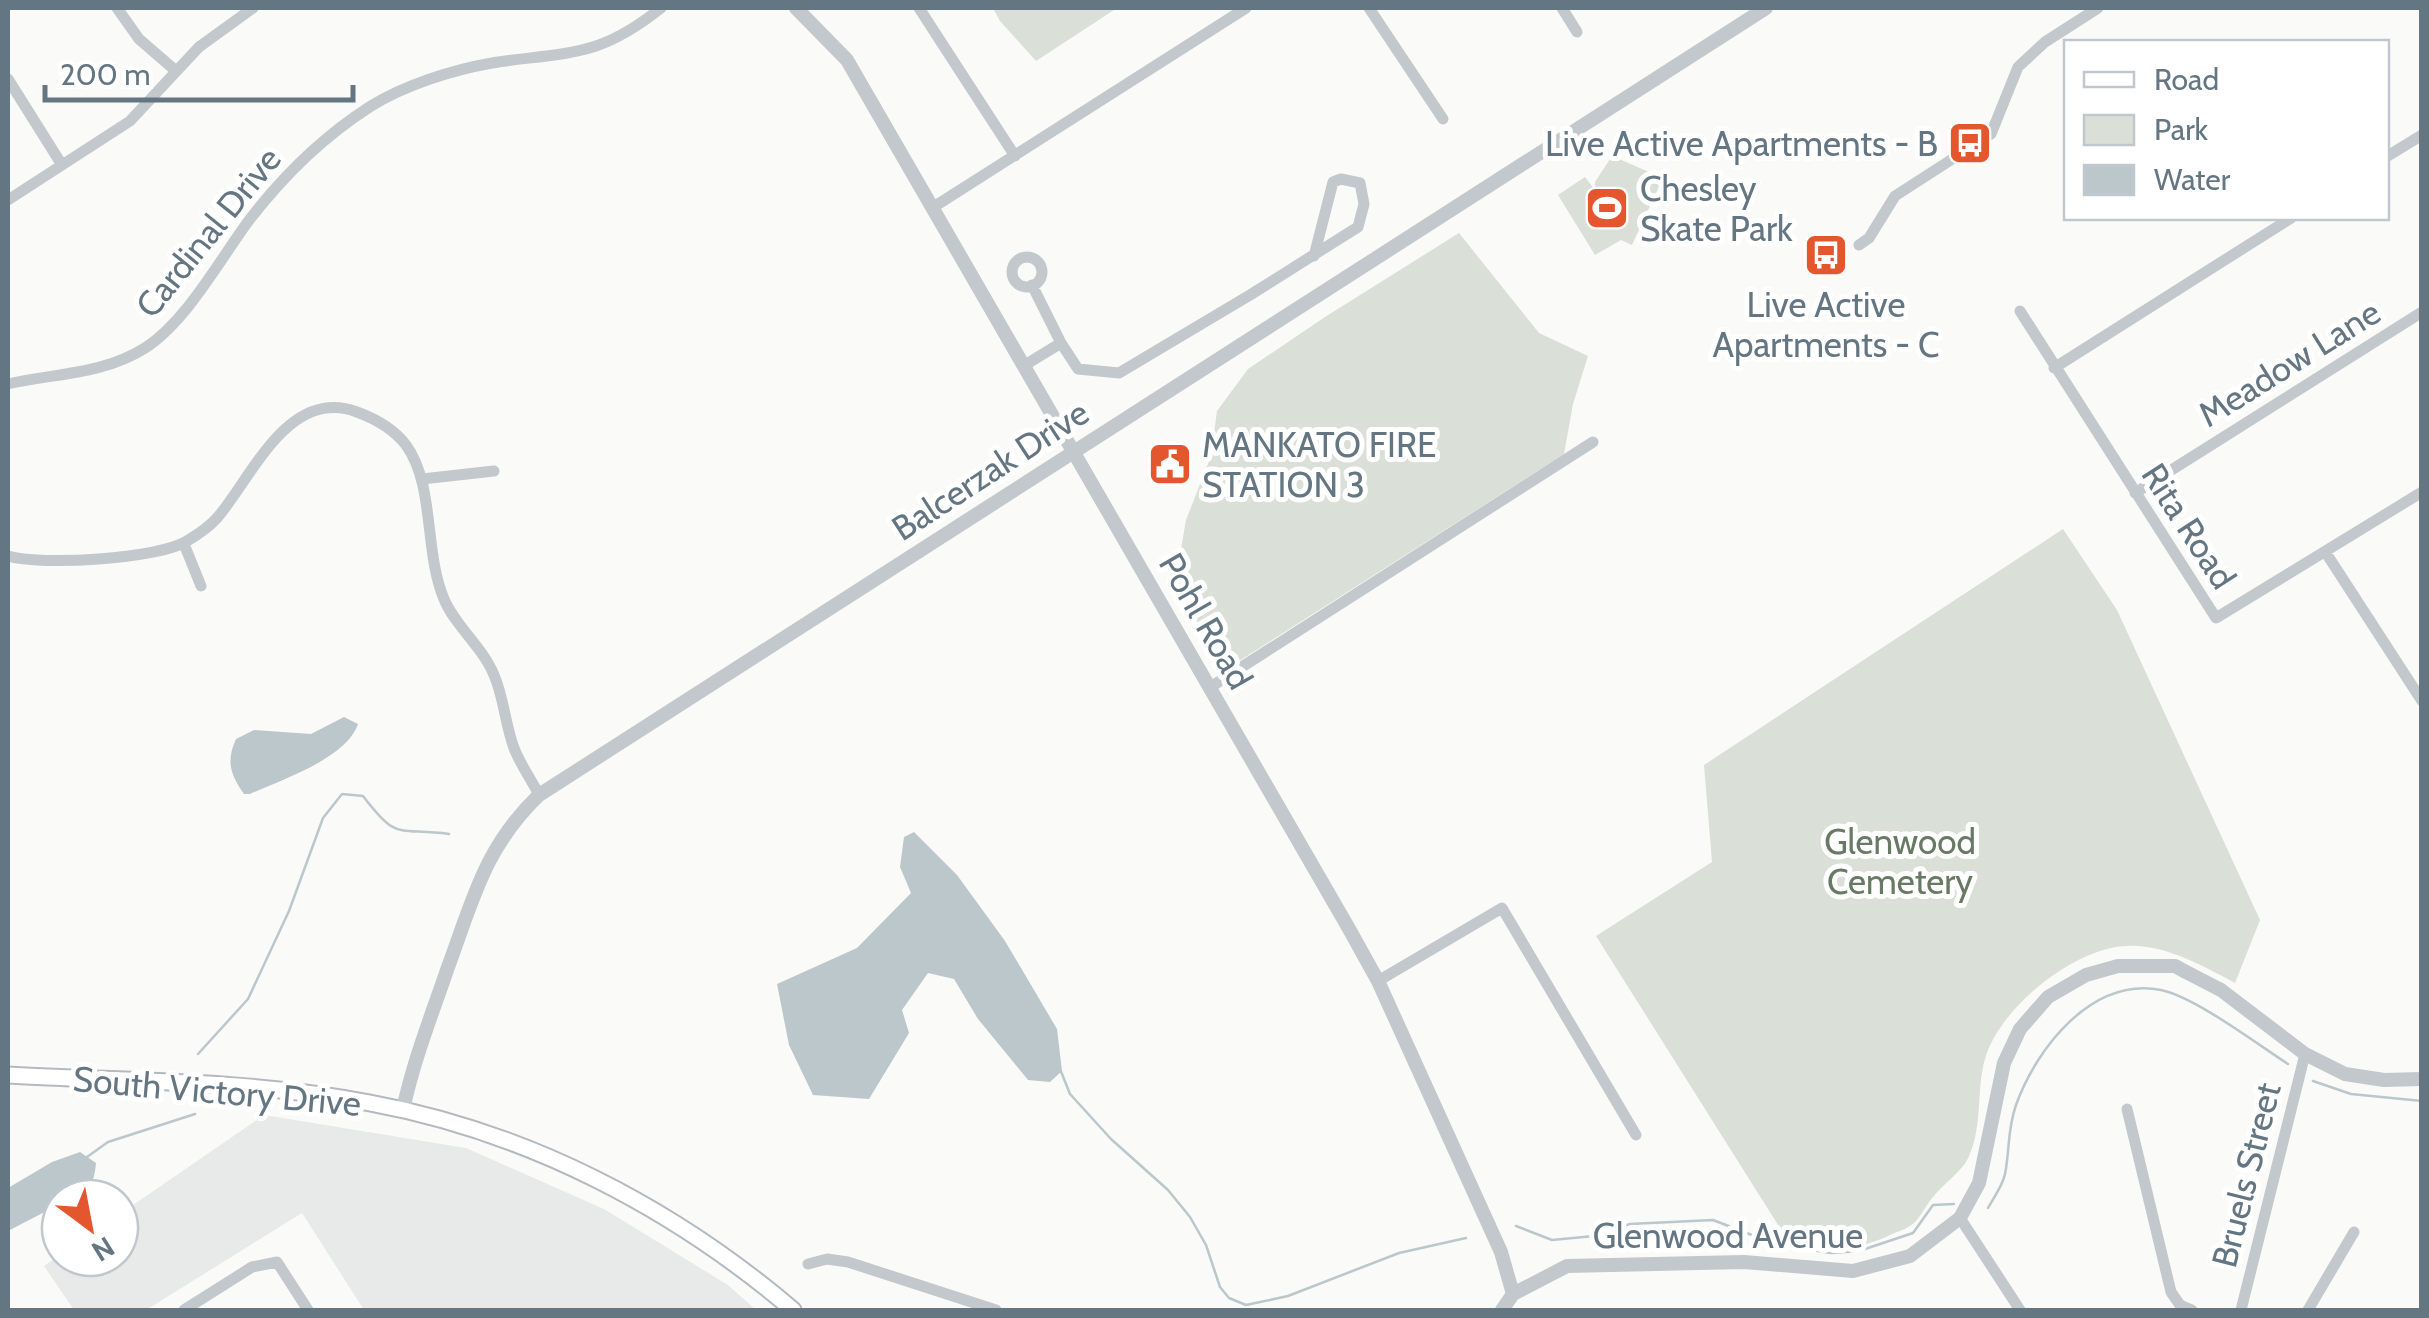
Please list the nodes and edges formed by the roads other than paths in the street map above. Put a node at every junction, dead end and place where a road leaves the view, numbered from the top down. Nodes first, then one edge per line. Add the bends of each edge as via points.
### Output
1 (117, 8) edge
2 (253, 8) edge
3 (661, 8) edge
4 (796, 8) edge
5 (919, 8) edge
6 (1246, 8) edge
7 (1369, 8) edge
8 (1562, 8) edge
9 (1766, 8) edge
10 (2098, 8) edge
11 (1578, 32) dead end
12 (176, 71) junction
13 (8, 79) edge
14 (1443, 119) dead end
15 (2422, 135) edge
16 (2389, 155) edge
17 (1015, 156) junction
18 (62, 165) junction
19 (8, 200) edge
20 (932, 208) junction
21 (2288, 220) edge
22 (1859, 245) dead end
23 (1314, 256) junction
24 (1032, 286) dead end
25 (2020, 311) dead end
26 (2422, 312) edge
27 (1061, 343) junction
28 (1025, 365) junction
29 (2054, 368) junction
30 (8, 384) edge
31 (1593, 442) dead end
32 (1074, 452) junction
33 (494, 471) dead end
34 (422, 480) junction
35 (2422, 492) edge
36 (2135, 493) junction
37 (184, 544) junction
38 (2326, 553) junction
39 (8, 556) edge
40 (201, 586) dead end
41 (1210, 688) junction
42 (2419, 692) edge
43 (539, 794) junction
44 (1378, 981) junction
45 (2305, 1054) junction
46 (8, 1075) edge
47 (2422, 1079) edge
48 (2127, 1109) dead end
49 (403, 1110) junction
50 (1636, 1136) dead end
51 (1960, 1218) junction
52 (2354, 1232) dead end
53 (808, 1264) dead end
54 (1513, 1294) junction
55 (184, 1310) edge
56 (308, 1310) edge
57 (793, 1310) edge
58 (996, 1310) edge
59 (1502, 1310) edge
60 (2020, 1310) edge
61 (2192, 1310) edge
62 (2236, 1310) edge
63 (2308, 1310) edge

1 - 12 street via 139,39
2 - 12 street
3 - 30 street, Cardinal Drive via 596,46 461,70 374,104 309,152 280,183 178,318 147,347 74,376
4 - 20 street, Pohl Road via 847,60
5 - 17 street
6 - 17 street
7 - 14 street
8 - 11 street
9 - 32 street, Balcerzak Drive
10 - 22 street via 2018,67 1991,134 1896,196
12 - 18 street via 130,121
13 - 18 street
15 - 16 street
17 - 20 street
18 - 19 street
20 - 28 street, Pohl Road
21 - 29 street
23 - 23 street via 1358,227 1360,183 1333,182
23 - 27 street via 1119,373 1078,369
24 - 27 street
25 - 29 street, Rita Road
26 - 36 street, Meadow Lane
27 - 28 street
28 - 32 street, Pohl Road
29 - 36 street, Rita Road
31 - 41 street
32 - 41 street, Pohl Road
32 - 43 street, Balcerzak Drive
33 - 34 street
34 - 37 street via 408,448 379,420 347,408 314,411 286,427 215,520
34 - 43 street via 444,600 494,674 513,745
35 - 38 street, Rita Road
36 - 38 street, Rita Road via 2216,618
37 - 39 street via 147,554
37 - 40 street
38 - 42 street
41 - 44 street, Pohl Road
43 - 49 street, Balcerzak Drive via 486,863 410,1072
44 - 50 street via 1502,908
44 - 54 street, Pohl Road via 1501,1252
45 - 47 street, Glenwood Avenue via 2345,1074
45 - 51 street, Glenwood Avenue via 2221,990 2175,966 2130,965 2086,975 2048,997 2020,1029 2004,1063 1980,1183
45 - 62 street, Bruels Street
46 - 49 main road, South Victory Drive via 276,1090
48 - 61 street via 2170,1292
49 - 57 main road, South Victory Drive via 500,1138 618,1189 711,1246
51 - 54 street, Glenwood Avenue via 1910,1256 1853,1271 1744,1262 1567,1266
51 - 60 street
52 - 63 street
53 - 58 street via 848,1262
54 - 59 street, Glenwood Avenue
55 - 56 street via 252,1267 277,1262

